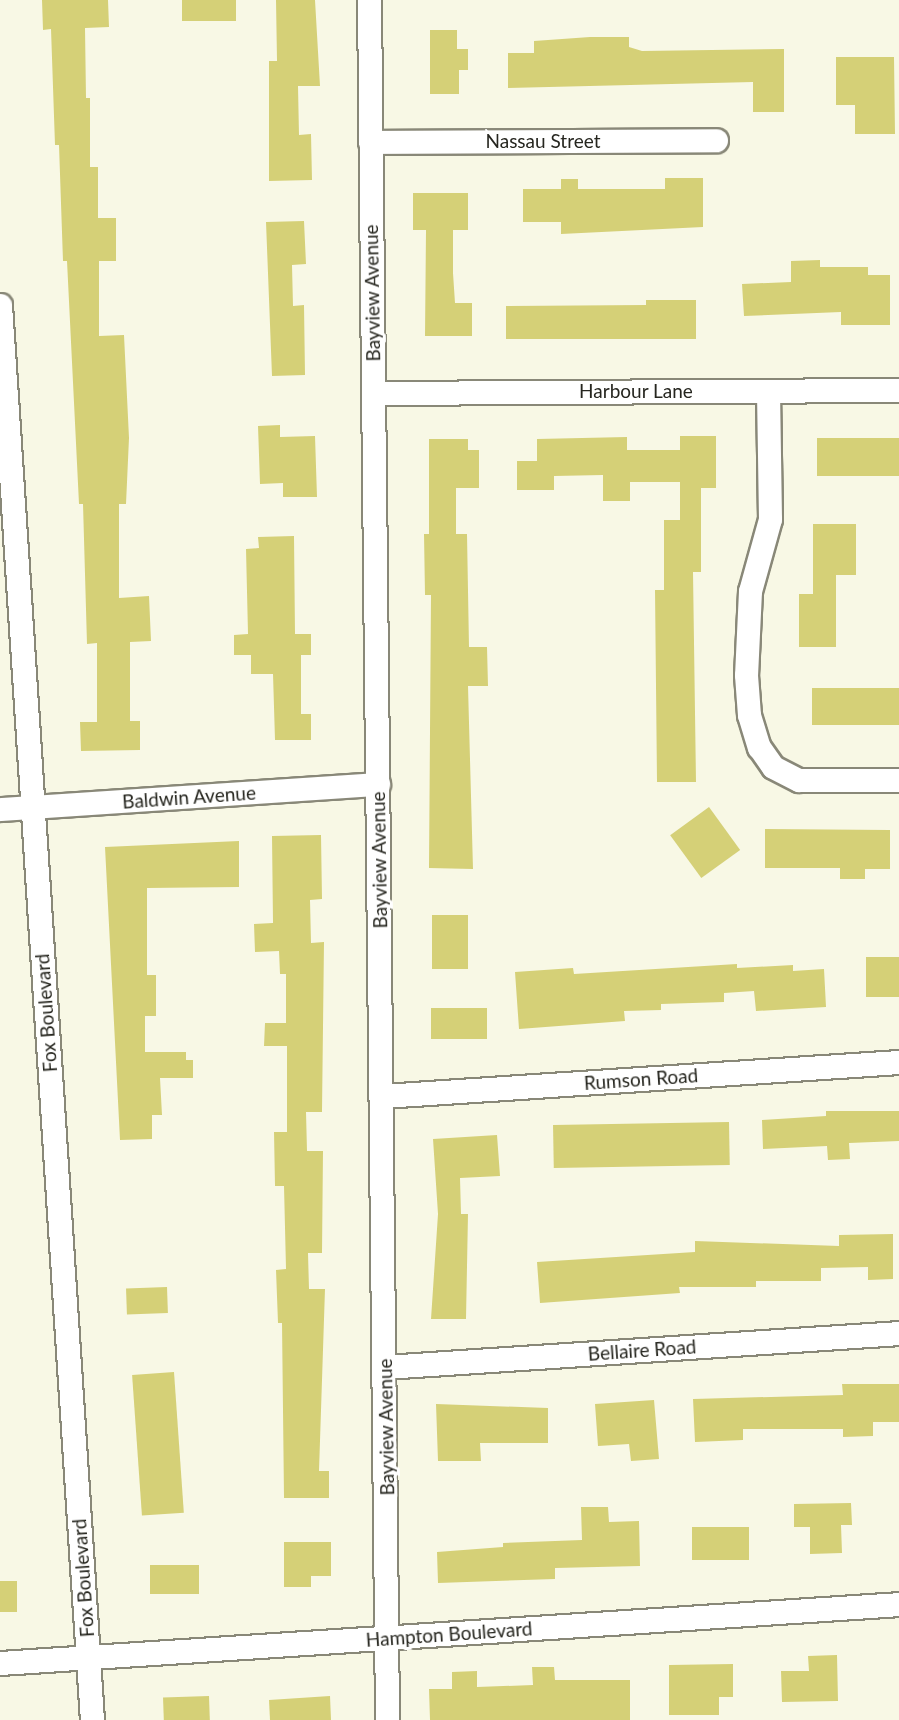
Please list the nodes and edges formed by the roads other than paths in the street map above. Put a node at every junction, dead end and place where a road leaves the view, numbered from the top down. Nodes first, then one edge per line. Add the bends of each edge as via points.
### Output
1 (369, 0) edge
2 (716, 140) dead end
3 (370, 142) junction
4 (0, 305) edge
5 (899, 390) edge
6 (768, 391) junction
7 (373, 393) junction
8 (899, 780) edge
9 (378, 784) junction
10 (33, 807) junction
11 (0, 809) edge
12 (899, 1062) edge
13 (383, 1096) junction
14 (899, 1334) edge
15 (385, 1367) junction
16 (899, 1604) edge
17 (387, 1637) junction
18 (88, 1657) junction
19 (0, 1663) edge
20 (92, 1720) edge
21 (387, 1720) edge

1 - 3 street, Bayview Avenue
2 - 3 street, Nassau Street
3 - 7 street, Bayview Avenue
4 - 10 street, Fox Boulevard
5 - 6 street, Harbour Lane
6 - 7 street, Harbour Lane
6 - 8 street via 770,519 750,591 747,675 749,715 759,747 773,767 799,780
7 - 9 street, Bayview Avenue
9 - 10 street, Baldwin Avenue
9 - 13 street, Bayview Avenue
10 - 11 street, Baldwin Avenue
10 - 18 street, Fox Boulevard
12 - 13 street, Rumson Road
13 - 15 street, Bayview Avenue
14 - 15 street, Bellaire Road
15 - 17 street, Bayview Avenue
16 - 17 street, Hampton Boulevard
17 - 18 street, Hampton Boulevard
17 - 21 street, Bayview Avenue
18 - 19 street, Hampton Boulevard
18 - 20 street, Fox Boulevard

